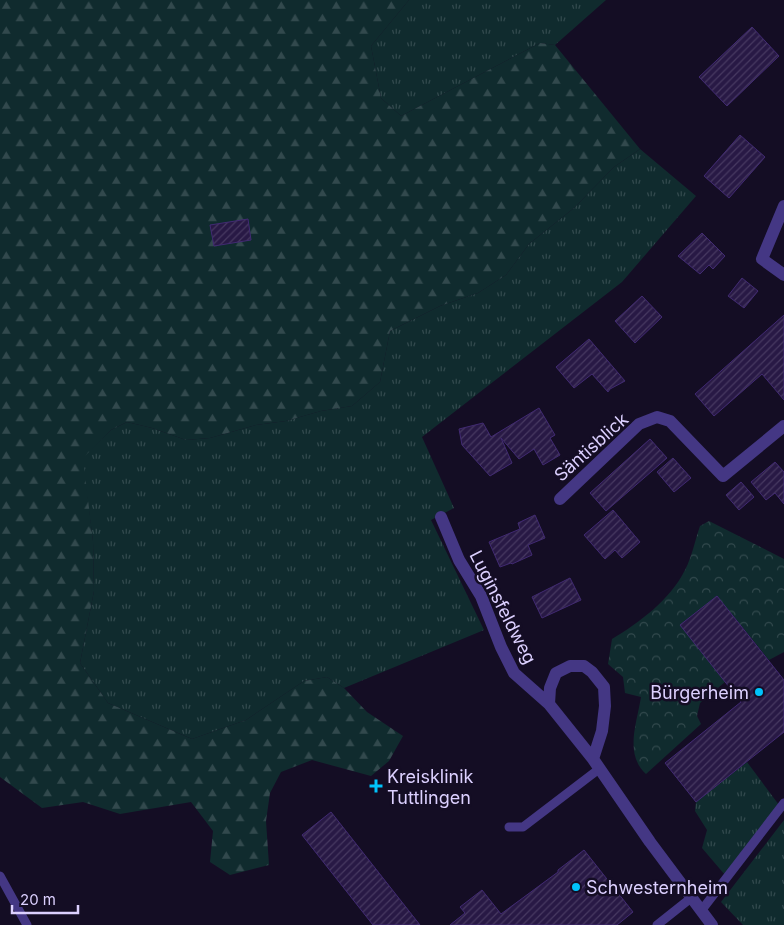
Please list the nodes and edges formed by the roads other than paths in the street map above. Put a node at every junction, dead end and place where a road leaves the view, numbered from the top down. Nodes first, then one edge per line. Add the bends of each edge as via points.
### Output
1 (784, 206) edge
2 (784, 275) edge
3 (784, 426) edge
4 (560, 499) dead end
5 (441, 517) dead end
6 (549, 704) junction
7 (596, 764) junction
8 (784, 803) edge
9 (509, 827) dead end
10 (0, 876) edge
11 (691, 898) junction
12 (700, 911) junction
13 (27, 925) edge
14 (657, 925) edge
15 (712, 925) edge

1 - 2 street via 762,259
3 - 4 street, Säntisblick via 723,476 670,421 657,417 639,424
5 - 6 street, Luginsfeldweg via 459,560 481,596 514,673
6 - 7 street, Luginsfeldweg
6 - 7 street, Luginsfeldweg via 550,688 556,673 570,666 584,666 604,686 606,706
7 - 9 lane via 523,827
7 - 11 street, Luginsfeldweg
8 - 12 lane
10 - 13 lane
11 - 12 street, Luginsfeldweg
11 - 14 lane
12 - 15 street, Luginsfeldweg

